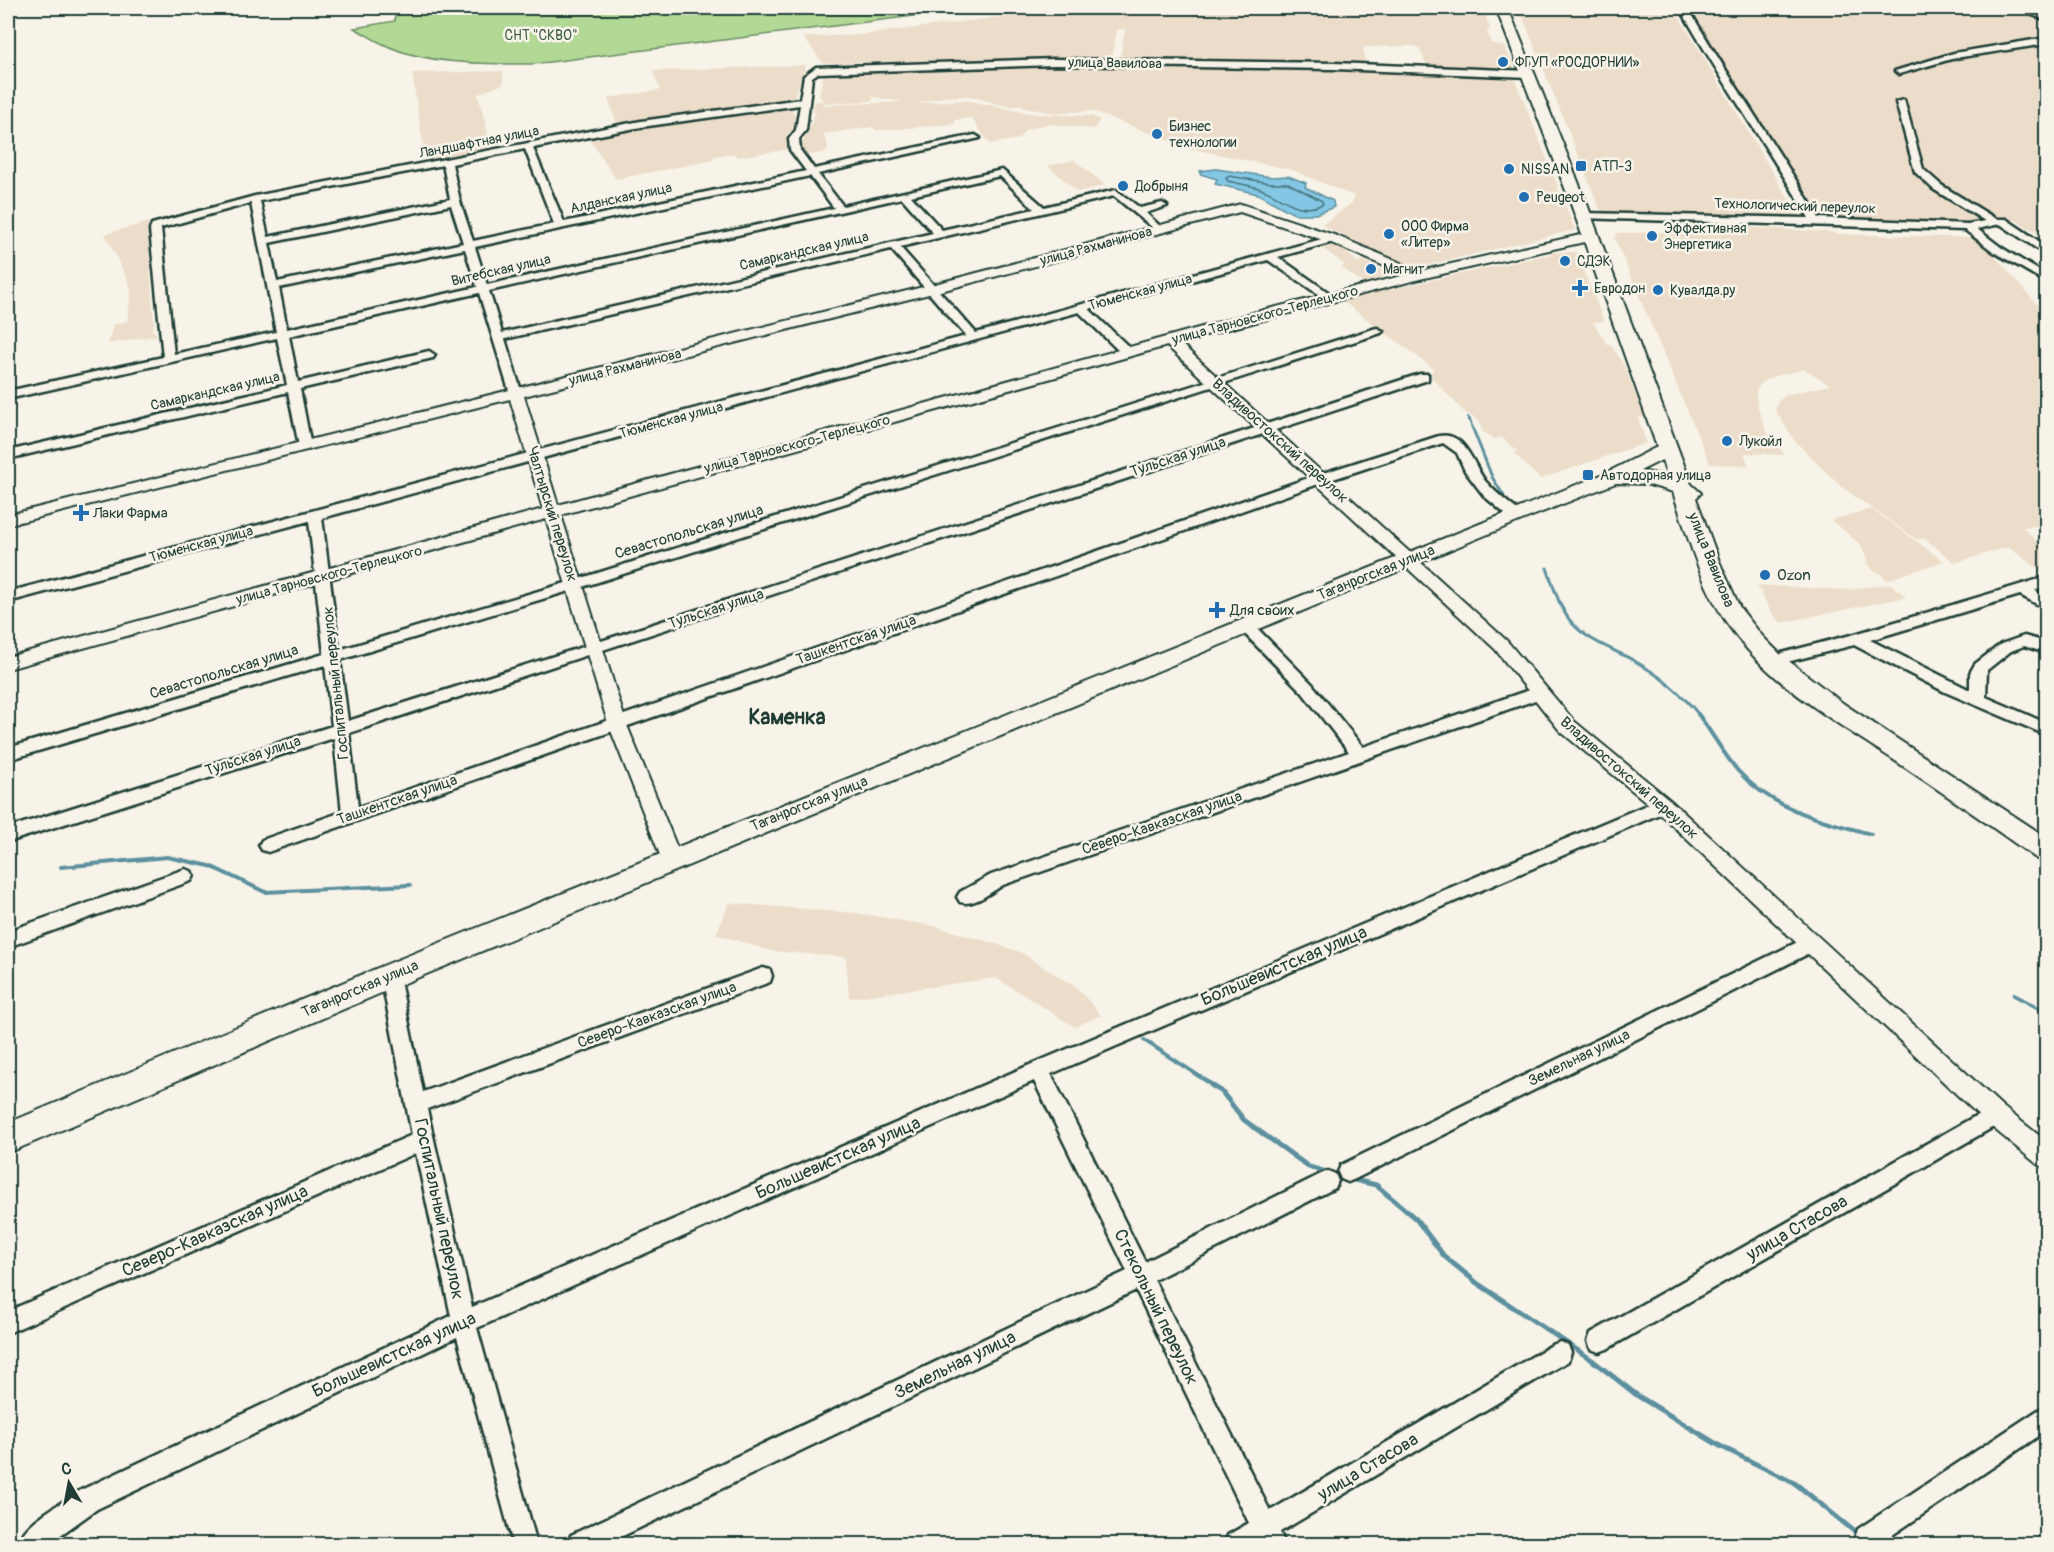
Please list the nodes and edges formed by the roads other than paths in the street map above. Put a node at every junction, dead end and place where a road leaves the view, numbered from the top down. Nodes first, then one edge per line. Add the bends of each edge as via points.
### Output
1 (1502, 8) edge
2 (1510, 8) edge
3 (1684, 8) edge
4 (2017, 8) edge
5 (2046, 18) edge
6 (2046, 41) edge
7 (1899, 71) dead end
8 (1529, 74) junction
9 (806, 101) junction
10 (1901, 102) dead end
11 (975, 138) dead end
12 (528, 146) junction
13 (447, 162) junction
14 (810, 172) junction
15 (904, 195) junction
16 (255, 199) junction
17 (455, 201) junction
18 (1162, 206) dead end
19 (840, 209) junction
20 (1042, 210) junction
21 (1138, 212) junction
22 (1588, 216) junction
23 (1817, 222) junction
24 (1999, 222) junction
25 (560, 225) junction
26 (1968, 227) junction
27 (1158, 229) junction
28 (940, 234) junction
29 (1595, 237) junction
30 (1333, 239) junction
31 (263, 241) junction
32 (468, 244) junction
33 (894, 245) junction
34 (2046, 250) edge
35 (1269, 256) junction
36 (1419, 275) junction
37 (2046, 279) edge
38 (273, 286) junction
39 (932, 289) junction
40 (483, 290) junction
41 (1329, 297) junction
42 (1081, 308) junction
43 (1377, 331) dead end
44 (283, 333) junction
45 (500, 337) junction
46 (974, 337) junction
47 (1170, 341) junction
48 (1127, 352) junction
49 (429, 356) dead end
50 (169, 359) junction
51 (1424, 377) dead end
52 (1217, 383) junction
53 (295, 388) junction
54 (516, 394) junction
55 (8, 395) edge
56 (1267, 428) junction
57 (305, 446) junction
58 (1668, 449) junction
59 (8, 455) edge
60 (534, 457) junction
61 (1613, 477) junction
62 (1322, 478) junction
63 (1691, 493) junction
64 (552, 513) junction
65 (315, 514) junction
66 (1515, 515) junction
67 (8, 520) edge
68 (1407, 561) junction
69 (324, 576) junction
70 (2046, 582) edge
71 (574, 585) junction
72 (2022, 589) junction
73 (8, 597) edge
74 (2046, 604) edge
75 (1246, 626) junction
76 (1856, 639) junction
77 (2046, 648) edge
78 (594, 649) junction
79 (333, 657) junction
80 (1787, 657) junction
81 (8, 663) edge
82 (1538, 693) junction
83 (1978, 698) junction
84 (616, 723) junction
85 (340, 729) junction
86 (2046, 729) edge
87 (8, 754) edge
88 (1360, 755) junction
89 (1663, 805) junction
90 (351, 816) junction
91 (2046, 833) edge
92 (8, 835) edge
93 (268, 845) dead end
94 (2046, 851) edge
95 (672, 860) junction
96 (185, 876) dead end
97 (966, 897) dead end
98 (8, 939) edge
99 (1810, 944) junction
100 (390, 976) junction
101 (763, 976) dead end
102 (1039, 1070) junction
103 (416, 1104) junction
104 (1995, 1115) junction
105 (8, 1138) edge
106 (423, 1140) junction
107 (2046, 1156) edge
108 (1140, 1276) junction
109 (8, 1322) edge
110 (464, 1322) junction
111 (1599, 1341) dead end
112 (1560, 1353) dead end
113 (2046, 1417) edge
114 (1269, 1536) edge
115 (1863, 1542) edge
116 (30, 1545) edge
117 (525, 1545) edge
118 (580, 1545) edge
119 (1237, 1545) edge

1 - 8 main road, улица Вавилова
2 - 22 main road, улица Вавилова via 1555,115
3 - 23 street
4 - 5 street
6 - 7 street via 1954,56
8 - 9 street, улица Вавилова via 1334,66 1055,62 829,68 808,76
8 - 22 main road, улица Вавилова
9 - 12 street, Ландшафтная улица via 641,124
9 - 14 street, улица Вавилова via 801,130 794,139 795,150
10 - 24 street via 1918,170 1937,188
11 - 14 street, Алданская улица
12 - 13 street, Ландшафтная улица
12 - 25 street
13 - 16 street, Ландшафтная улица
13 - 17 street, Чалтырский переулок
14 - 19 street, улица Вавилова
14 - 25 street, Алданская улица
15 - 19 street, Витебская улица
15 - 20 street, Витебская улица via 1002,173
15 - 28 street
16 - 31 street
16 - 50 street, Ландшафтная улица via 156,226
17 - 31 street
17 - 32 street, Чалтырский переулок
18 - 21 street
19 - 40 street, Витебская улица
20 - 21 street, Самаркандская улица via 1116,193
20 - 28 street, Самаркандская улица
21 - 27 street
22 - 23 street, Технологический переулок
22 - 29 main road, улица Вавилова
23 - 26 street, Технологический переулок
24 - 26 street, Технологический переулок
24 - 34 street
25 - 32 street, Алданская улица
26 - 37 street
27 - 30 street, улица Рахманинова via 1241,208
27 - 39 street, улица Рахманинова
28 - 33 street, Самаркандская улица
29 - 36 street, улица Тарновского-Терлецкого
29 - 58 main road, улица Вавилова
29 - 63 main road, улица Вавилова
30 - 35 street, Тюменская улица
30 - 36 street
31 - 38 street
32 - 38 street, Алданская улица
32 - 40 street, Чалтырский переулок
33 - 39 street
33 - 45 street, Самаркандская улица
35 - 41 street
35 - 42 street, Тюменская улица
36 - 41 street, улица Тарновского-Терлецкого
38 - 44 street
39 - 46 street
39 - 54 street, улица Рахманинова
40 - 44 street, Витебская улица
40 - 45 street, Чалтырский переулок
41 - 47 street, улица Тарновского-Терлецкого
42 - 46 street, Тюменская улица
42 - 48 street
43 - 52 street, Севастопольская улица
44 - 50 street, Витебская улица
44 - 53 street
45 - 54 street, Чалтырский переулок
46 - 60 street, Тюменская улица
47 - 48 street, улица Тарновского-Терлецкого
47 - 52 street, Владивостокский переулок
48 - 64 street, улица Тарновского-Терлецкого
49 - 53 street, Самаркандская улица
50 - 55 street, Витебская улица
51 - 56 street, Тульская улица
52 - 56 street, Владивостокский переулок
52 - 71 street, Севастопольская улица
53 - 57 street
53 - 59 street, Самаркандская улица
54 - 57 street, улица Рахманинова
54 - 60 street, Чалтырский переулок
56 - 62 street, Владивостокский переулок
56 - 78 street, Тульская улица
57 - 67 street, улица Рахманинова
58 - 61 main road, Таганрогская улица
58 - 63 main road, улица Вавилова
60 - 64 street, Чалтырский переулок
60 - 65 street, Тюменская улица
61 - 63 main road, Таганрогская улица via 1640,476
61 - 66 main road, Таганрогская улица
62 - 66 street, Ташкентская улица via 1444,439 1465,453 1475,477
62 - 68 street, Владивостокский переулок
62 - 84 street, Ташкентская улица
63 - 80 main road, улица Вавилова via 1745,608
63 - 94 main road, улица Вавилова via 1708,561 1729,607 1773,660 1847,718
64 - 69 street, улица Тарновского-Терлецкого
64 - 71 street, Чалтырский переулок
65 - 69 street, Госпитальный переулок
65 - 73 street, Тюменская улица
66 - 68 main road, Таганрогская улица
68 - 75 main road, Таганрогская улица
68 - 82 street, Владивостокский переулок via 1501,645
69 - 79 street, Госпитальный переулок
69 - 81 street, улица Тарновского-Терлецкого
70 - 72 street
71 - 78 street, Чалтырский переулок
71 - 79 street, Севастопольская улица
72 - 74 street
72 - 76 street
75 - 88 street via 1306,688
75 - 95 main road, Таганрогская улица
76 - 80 street
76 - 83 street via 1950,688
77 - 83 street via 2036,642 2012,643 1980,667 1976,677
78 - 84 street, Чалтырский переулок
78 - 85 street, Тульская улица
79 - 85 street, Госпитальный переулок
79 - 87 street, Севастопольская улица
80 - 91 main road, улица Вавилова via 1847,704
82 - 88 street, Северо-Кавказская улица
82 - 89 street, Владивостокский переулок via 1567,726
83 - 86 street
84 - 90 street, Ташкентская улица
84 - 95 street, Чалтырский переулок
85 - 90 street, Госпитальный переулок
85 - 92 street, Тульская улица
88 - 97 street, Северо-Кавказская улица via 997,880
89 - 99 street, Владивостокский переулок
89 - 102 street, Большевистская улица
90 - 93 street, Ташкентская улица
95 - 100 main road, Таганрогская улица
96 - 98 street
99 - 104 street, Владивостокский переулок
99 - 108 street, Земельная улица
100 - 103 street, Госпитальный переулок
100 - 105 main road, Таганрогская улица
101 - 103 street, Северо-Кавказская улица
102 - 108 street, Стекольный переулок
102 - 110 street, Большевистская улица
103 - 106 street, Госпитальный переулок
104 - 107 street, Владивостокский переулок
104 - 111 street, улица Стасова
106 - 109 street, Северо-Кавказская улица
106 - 110 street, Госпитальный переулок
108 - 114 street, Стекольный переулок
108 - 118 street, Земельная улица
110 - 116 street, Большевистская улица via 88,1500
110 - 117 street, Госпитальный переулок
112 - 114 street, улица Стасова
113 - 115 street
114 - 119 street, улица Стасова

